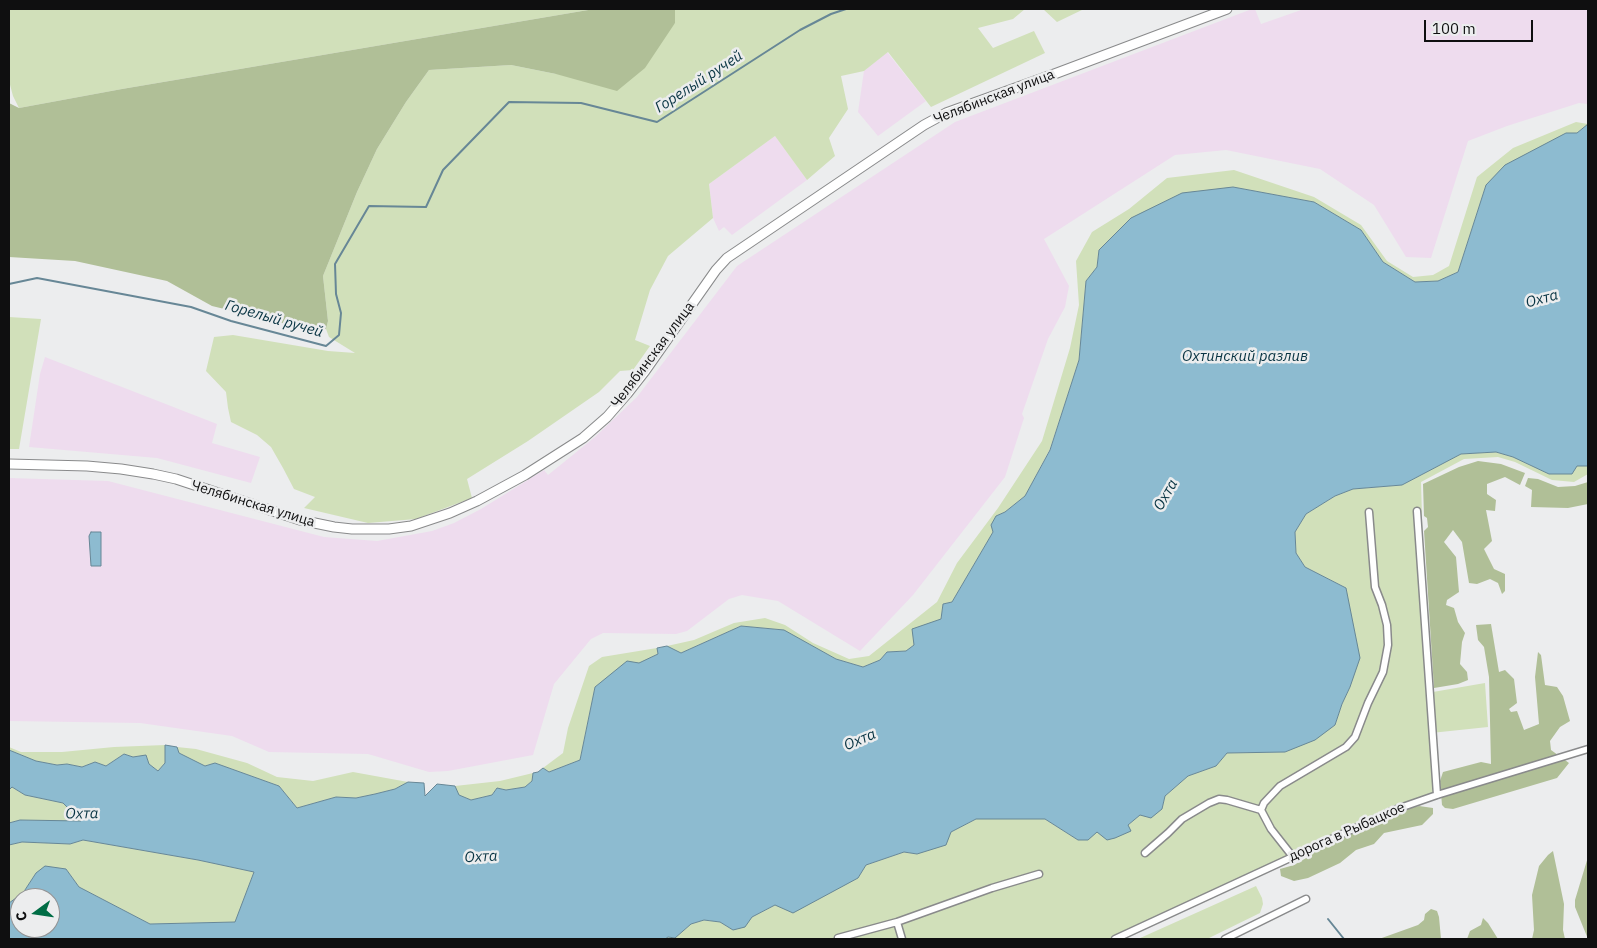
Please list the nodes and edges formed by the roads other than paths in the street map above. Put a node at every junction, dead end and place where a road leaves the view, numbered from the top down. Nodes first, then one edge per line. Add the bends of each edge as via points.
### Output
1 (1227, 9) edge
2 (9, 464) edge
3 (1417, 511) dead end
4 (1370, 512) dead end
5 (1588, 748) edge
6 (1437, 795) junction
7 (1261, 810) junction
8 (1145, 853) dead end
9 (1292, 857) junction
10 (1039, 874) dead end
11 (1306, 899) dead end
12 (897, 922) junction
13 (838, 938) dead end
14 (902, 939) edge
15 (1116, 939) edge
16 (1225, 939) edge

1 - 2 street, Челябинская улица via 946,113 924,125 727,258 645,371 595,429 517,479 450,513 411,526 389,529 334,527 300,520 153,474 120,468
3 - 6 street
4 - 7 street via 1375,587 1387,625 1388,645 1383,672 1355,737 1346,747 1280,786
5 - 6 street, дорога в Рыбацкое
6 - 9 street, дорога в Рыбацкое via 1394,810
7 - 8 street via 1219,799 1182,819
7 - 9 street
9 - 15 street, дорога в Рыбацкое
10 - 12 street
11 - 16 street
12 - 13 street
12 - 14 street

